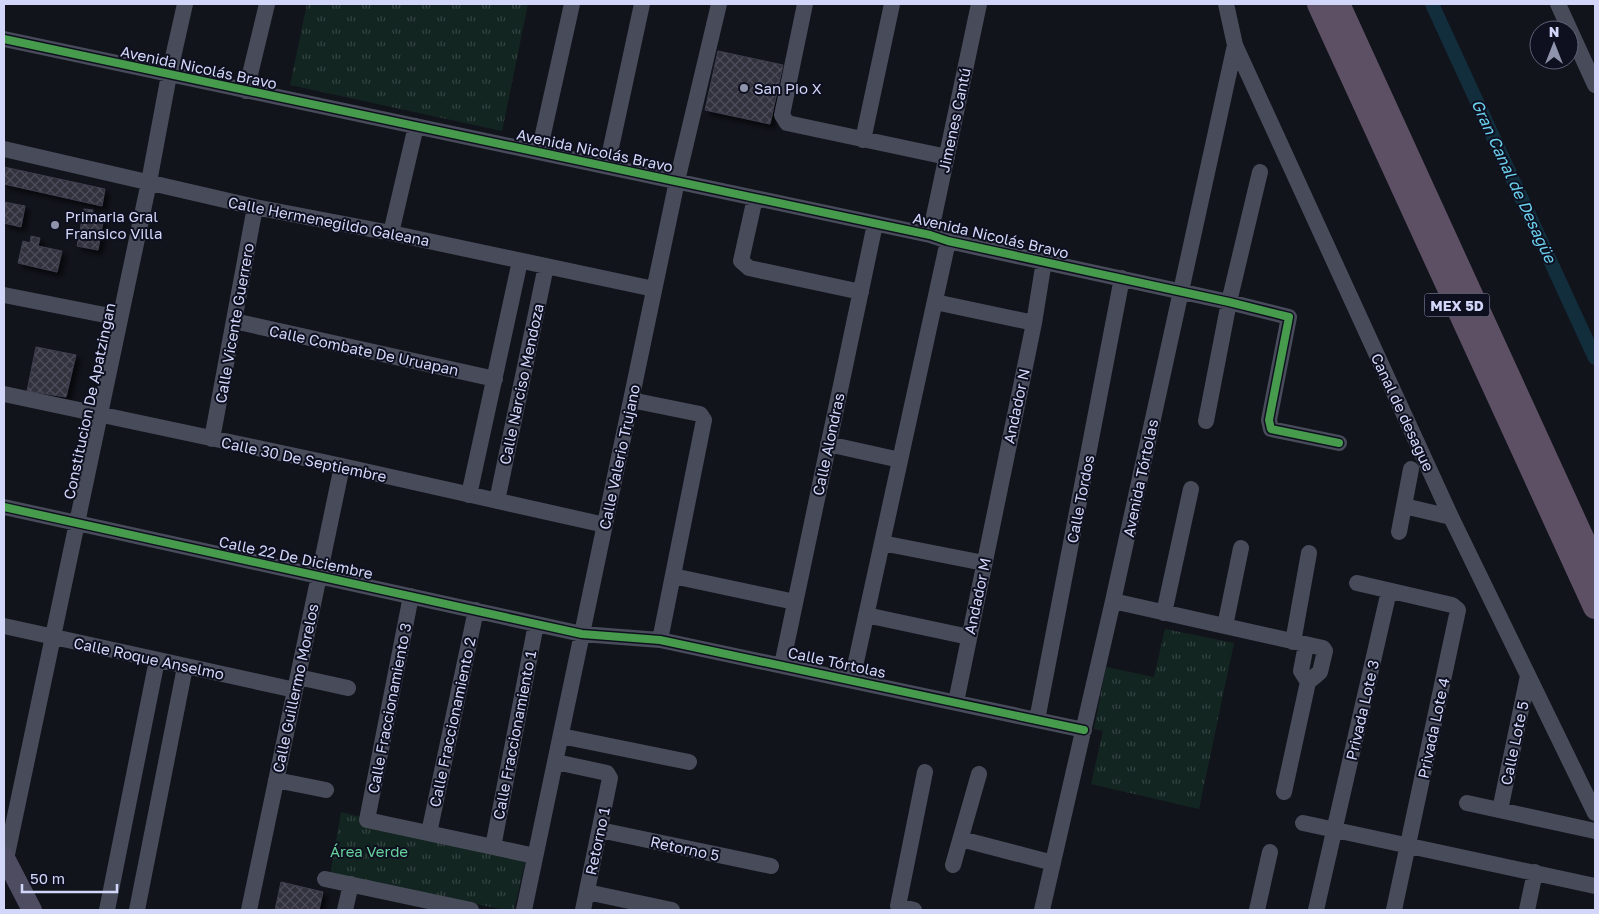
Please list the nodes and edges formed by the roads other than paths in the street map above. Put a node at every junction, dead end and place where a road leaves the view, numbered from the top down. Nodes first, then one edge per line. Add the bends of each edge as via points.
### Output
1 (185, 4) edge
2 (267, 4) edge
3 (572, 4) edge
4 (642, 4) edge
5 (719, 4) edge
6 (805, 4) edge
7 (892, 4) edge
8 (979, 4) edge
9 (1226, 4) edge
10 (1319, 4) edge
11 (1338, 4) edge
12 (1558, 4) edge
13 (4, 39) edge
14 (1235, 45) junction
15 (169, 75) junction
16 (1595, 85) edge
17 (246, 90) junction
18 (416, 126) junction
19 (863, 140) junction
20 (4, 150) edge
21 (539, 152) junction
22 (947, 157) junction
23 (607, 166) junction
24 (1260, 172) dead end
25 (677, 181) junction
26 (149, 182) junction
27 (755, 198) junction
28 (255, 207) junction
29 (875, 224) junction
30 (391, 233) junction
31 (930, 235) junction
32 (948, 241) junction
33 (520, 261) junction
34 (1044, 261) junction
35 (546, 266) junction
36 (1122, 278) junction
37 (654, 289) junction
38 (1181, 291) junction
39 (861, 292) junction
40 (4, 296) edge
41 (935, 302) junction
42 (1229, 302) junction
43 (120, 318) junction
44 (234, 322) junction
45 (1034, 323) junction
46 (495, 378) junction
47 (4, 394) edge
48 (631, 400) junction
49 (100, 415) junction
50 (1206, 420) dead end
51 (212, 439) junction
52 (1339, 443) dead end
53 (828, 444) junction
54 (900, 460) junction
55 (342, 466) junction
56 (1411, 469) dead end
57 (1191, 489) dead end
58 (999, 490) joint
59 (469, 496) junction
60 (497, 501) junction
61 (4, 506) edge
62 (1404, 506) junction
63 (1451, 517) junction
64 (78, 522) junction
65 (605, 525) junction
66 (1399, 532) dead end
67 (882, 543) junction
68 (1241, 548) dead end
69 (1309, 553) dead end
70 (984, 563) junction
71 (1595, 566) edge
72 (319, 576) junction
73 (673, 576) junction
74 (1357, 583) dead end
75 (1389, 590) junction
76 (410, 596) junction
77 (1113, 601) junction
78 (795, 602) junction
79 (1595, 607) edge
80 (476, 610) junction
81 (1164, 613) junction
82 (866, 615) junction
83 (536, 624) junction
84 (4, 626) edge
85 (1225, 626) junction
86 (582, 634) junction
87 (53, 637) junction
88 (969, 637) junction
89 (660, 640) junction
90 (1300, 643) junction
91 (157, 660) junction
92 (782, 665) junction
93 (185, 666) junction
94 (1528, 676) junction
95 (852, 680) junction
96 (296, 683) junction
97 (348, 688) dead end
98 (956, 702) junction
99 (1037, 720) junction
100 (1084, 730) junction
101 (561, 736) junction
102 (556, 762) junction
103 (689, 762) dead end
104 (925, 772) dead end
105 (979, 774) dead end
106 (276, 780) junction
107 (326, 790) dead end
108 (1284, 792) dead end
109 (1467, 803) dead end
110 (1500, 810) junction
111 (1595, 813) edge
112 (1303, 823) dead end
113 (600, 830) junction
114 (1335, 830) junction
115 (1595, 830) edge
116 (429, 833) junction
117 (961, 839) junction
118 (1409, 846) junction
119 (493, 847) junction
120 (1270, 852) dead end
121 (535, 856) junction
122 (5, 857) edge
123 (1053, 863) junction
124 (952, 865) dead end
125 (771, 866) dead end
126 (1535, 872) junction
127 (325, 879) dead end
128 (351, 884) junction
129 (1595, 886) edge
130 (587, 892) junction
131 (415, 904) edge
132 (906, 908) edge
133 (32, 910) edge
134 (107, 910) edge
135 (137, 910) edge
136 (249, 910) edge
137 (345, 910) edge
138 (471, 910) edge
139 (524, 910) edge
140 (583, 910) edge
141 (672, 910) edge
142 (1042, 910) edge
143 (1257, 910) edge
144 (1316, 910) edge
145 (1394, 910) edge
146 (1527, 910) edge

1 - 15 street, Constitucion De Apatzingan
2 - 17 street
3 - 21 street
4 - 23 street
5 - 25 street, Calle Valerio Trujano
6 - 19 street via 782,115 787,124
7 - 19 street
8 - 22 street, Jimenes Cantú
9 - 14 street, Canal de desague
10 - 79 highway, MEX 5D
11 - 71 highway, MEX 5D
12 - 16 street
13 - 15 street, Avenida Nicolás Bravo
14 - 38 street, Avenida Tórtolas
14 - 63 street, Canal de desague
15 - 17 street, Avenida Nicolás Bravo
15 - 26 street, Constitucion De Apatzingan
17 - 18 street, Avenida Nicolás Bravo
18 - 21 street, Avenida Nicolás Bravo
18 - 30 street
19 - 22 street
20 - 26 street, Calle Hermenegildo Galeana
21 - 23 street, Avenida Nicolás Bravo
22 - 31 street, Jimenes Cantú
23 - 25 street, Avenida Nicolás Bravo
24 - 42 street
25 - 27 street, Avenida Nicolás Bravo
25 - 37 street, Calle Valerio Trujano
26 - 28 street, Calle Hermenegildo Galeana
26 - 43 street, Constitucion De Apatzingan
27 - 29 street, Avenida Nicolás Bravo
27 - 39 street via 741,261 749,268
28 - 30 street, Calle Hermenegildo Galeana
28 - 44 street, Calle Vicente Guerrero
29 - 31 street, Avenida Nicolás Bravo
29 - 39 street, Calle Alondras
30 - 33 street, Calle Hermenegildo Galeana
31 - 32 street, Avenida Nicolás Bravo
32 - 34 street, Avenida Nicolás Bravo
32 - 41 street
33 - 35 street, Calle Hermenegildo Galeana
33 - 46 street, Calle Narciso Mendoza
34 - 36 street, Avenida Nicolás Bravo
34 - 45 street
35 - 37 street, Calle Hermenegildo Galeana
35 - 60 street, Calle Narciso Mendoza
36 - 38 street, Avenida Nicolás Bravo
36 - 99 street, Calle Tordos
37 - 48 street, Calle Valerio Trujano
38 - 42 street, Avenida Nicolás Bravo
38 - 77 street, Avenida Tórtolas
39 - 53 street, Calle Alondras
40 - 43 street
41 - 45 street
41 - 54 street
42 - 50 street
42 - 52 street, Avenida Nicolás Bravo via 1289,317 1269,420 1272,429
43 - 49 street, Constitucion De Apatzingan
44 - 46 street, Calle Combate De Uruapan
44 - 51 street, Calle Vicente Guerrero
45 - 58 street, Andador N
46 - 59 street, Calle Narciso Mendoza
47 - 49 street, Calle 30 De Septiembre
48 - 65 street, Calle Valerio Trujano
48 - 73 street via 700,414 704,420
49 - 51 street, Calle 30 De Septiembre
49 - 64 street, Constitucion De Apatzingan
51 - 55 street, Calle 30 De Septiembre
53 - 54 street
53 - 78 street, Calle Alondras
54 - 67 street, Calle Tórtolas
55 - 59 street, Calle 30 De Septiembre
55 - 72 street, Calle Guillermo Morelos
56 - 62 street
57 - 81 street
58 - 70 street, Andador M
59 - 60 street, Calle 30 De Septiembre
60 - 65 street, Calle 30 De Septiembre
61 - 64 street, Calle 22 De Diciembre
62 - 63 street
62 - 66 street
63 - 94 street, Canal de desague
64 - 72 street, Calle 22 De Diciembre
64 - 87 street, Constitucion De Apatzingan
65 - 86 street, Calle Valerio Trujano
67 - 70 street
67 - 82 street, Calle Tórtolas
68 - 85 street
69 - 90 street
70 - 88 street, Andador M
72 - 76 street, Calle 22 De Diciembre
72 - 96 street, Calle Guillermo Morelos
73 - 78 street
73 - 89 street
74 - 75 street
75 - 114 street, Privada Lote 3
75 - 118 street, Privada Lote 4 via 1452,605 1458,610
76 - 80 street, Calle 22 De Diciembre
76 - 116 street, Calle Fraccionamiento 3 via 367,820
77 - 81 street
77 - 100 street, Avenida Tórtolas
78 - 92 street, Calle Alondras
80 - 83 street, Calle 22 De Diciembre
80 - 116 street, Calle Fraccionamiento 2
81 - 85 street
82 - 88 street
82 - 95 street, Calle Tórtolas
83 - 86 street, Calle 22 De Diciembre
83 - 119 street, Calle Fraccionamiento 1
84 - 87 street, Calle Roque Anselmo
85 - 90 street
86 - 89 street, Calle Tórtolas
86 - 101 street, Calle Valerio Trujano
87 - 91 street, Calle Roque Anselmo
87 - 122 street, Constitucion De Apatzingan
88 - 98 street, Andador M
89 - 92 street, Calle Tórtolas
90 - 108 street via 1325,651 1320,672 1308,682
91 - 93 street, Calle Roque Anselmo
91 - 134 street
92 - 95 street, Calle Tórtolas
93 - 96 street, Calle Roque Anselmo
93 - 135 street
94 - 110 street, Calle Lote 5
94 - 111 street, Canal de desague
95 - 98 street, Calle Tórtolas
96 - 97 street, Calle Roque Anselmo
96 - 106 street, Calle Guillermo Morelos
98 - 99 street, Calle Tórtolas
99 - 100 street, Calle Tórtolas
100 - 123 street, Avenida Tórtolas
101 - 102 street, Calle Valerio Trujano
101 - 103 street
102 - 113 street, Retorno 1 via 607,772 610,778
102 - 121 street, Calle Valerio Trujano
104 - 132 street
105 - 117 street
106 - 107 street
106 - 136 street, Calle Guillermo Morelos
109 - 110 street
110 - 115 street
112 - 114 street
113 - 125 street, Retorno 5
113 - 130 street, Retorno 1
114 - 118 street
114 - 144 street, Privada Lote 3
116 - 119 street
117 - 123 street
117 - 124 street
118 - 126 street
118 - 145 street, Privada Lote 4
119 - 121 street
120 - 143 street
121 - 139 street, Calle Valerio Trujano
122 - 133 main road
123 - 142 street, Avenida Tórtolas
126 - 129 street
126 - 146 street
127 - 128 street
128 - 131 street
128 - 137 street
130 - 140 street, Retorno 1
130 - 141 street
131 - 138 street

